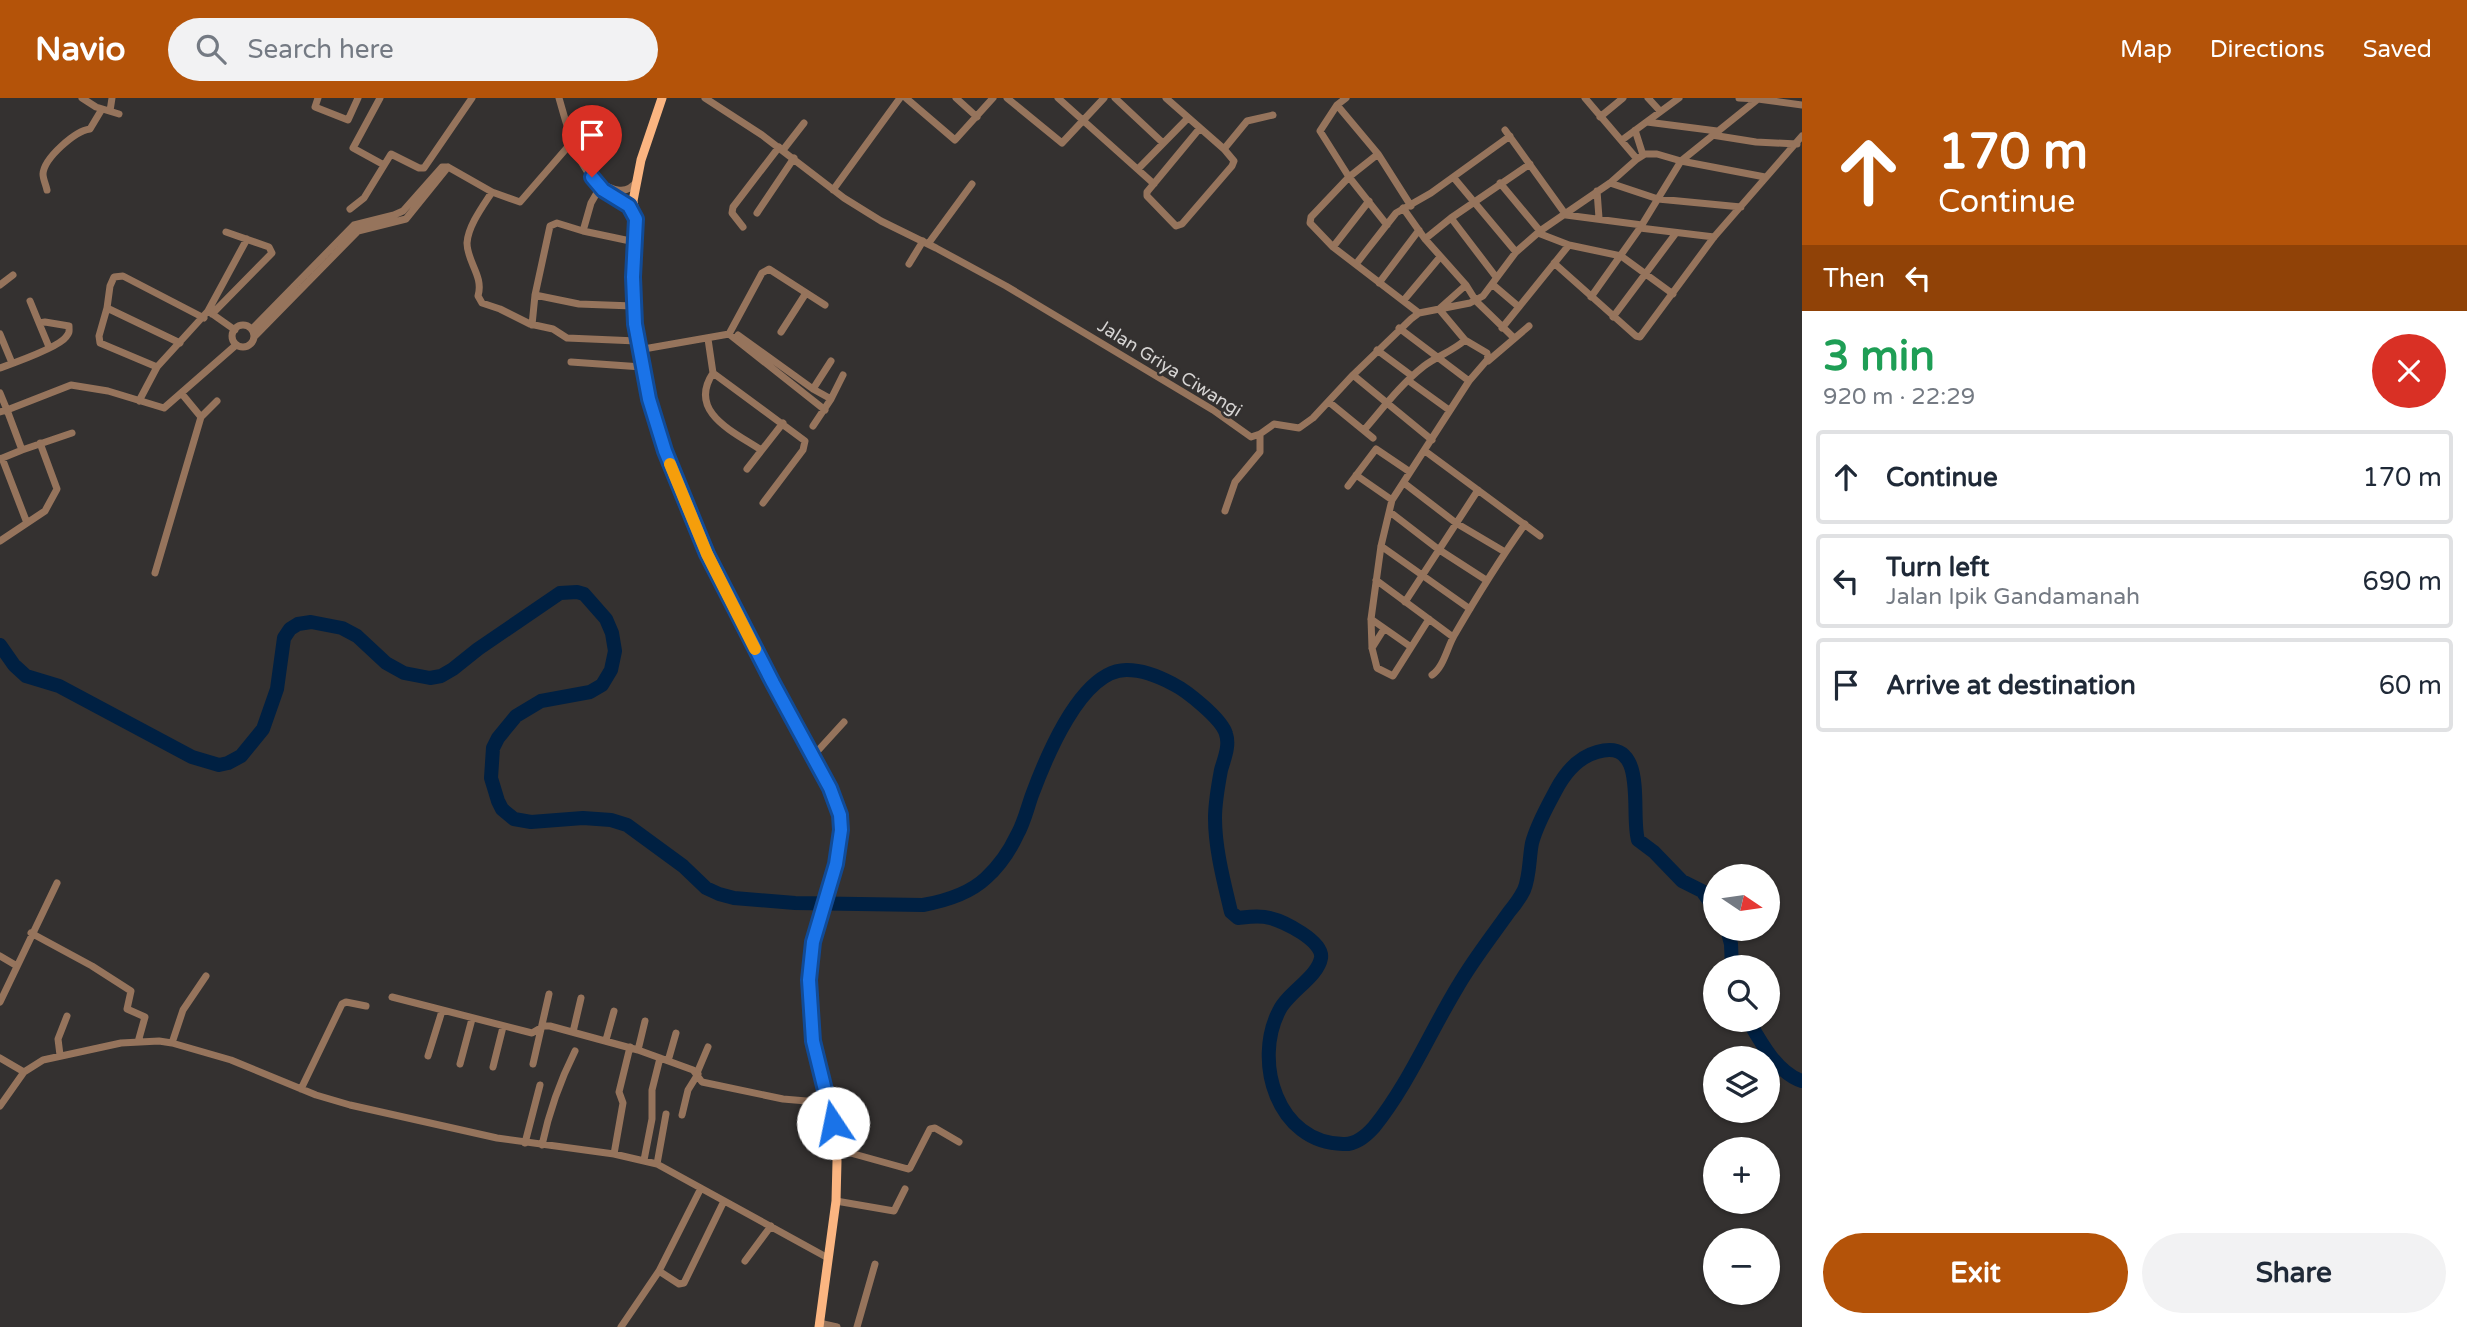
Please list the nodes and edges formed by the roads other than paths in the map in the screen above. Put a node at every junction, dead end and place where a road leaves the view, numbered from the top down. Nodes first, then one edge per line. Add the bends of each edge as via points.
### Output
1 (82, 98) edge
2 (112, 98) edge
3 (318, 98) edge
4 (358, 98) edge
5 (380, 98) edge
6 (472, 98) edge
7 (559, 98) edge
8 (662, 98) edge
9 (705, 98) edge
10 (900, 98) edge
11 (906, 98) edge
12 (956, 98) edge
13 (993, 98) edge
14 (1007, 98) edge
15 (1058, 98) edge
16 (1104, 98) edge
17 (1115, 98) edge
18 (1166, 98) edge
19 (1346, 98) edge
20 (1585, 98) edge
21 (1623, 98) edge
22 (1648, 98) edge
23 (1679, 98) edge
24 (1738, 98) edge
25 (1758, 99) edge
26 (1798, 103) edge
27 (1337, 105) junction
28 (106, 110) junction
29 (1660, 111) junction
30 (119, 114) dead end
31 (1273, 114) dead end
32 (976, 117) junction
33 (1600, 117) junction
34 (1188, 118) junction
35 (1083, 120) junction
36 (804, 122) dead end
37 (1647, 122) junction
38 (1200, 128) junction
39 (1635, 130) junction
40 (1715, 133) junction
41 (1802, 136) edge
42 (1622, 140) junction
43 (572, 142) junction
44 (1163, 143) junction
45 (1797, 144) junction
46 (781, 149) junction
47 (1224, 149) junction
48 (1378, 154) junction
49 (1640, 157) junction
50 (794, 158) junction
51 (1681, 161) junction
52 (1530, 164) junction
53 (384, 165) junction
54 (1138, 169) junction
55 (1349, 177) junction
56 (1765, 177) junction
57 (1454, 178) junction
58 (638, 180) junction
59 (1500, 183) junction
60 (1609, 183) junction
61 (972, 184) dead end
62 (1154, 184) junction
63 (601, 185) junction
64 (47, 190) dead end
65 (833, 190) junction
66 (1597, 191) junction
67 (492, 192) junction
68 (1658, 199) junction
69 (1369, 201) junction
70 (1475, 202) junction
71 (1407, 207) junction
72 (1741, 207) junction
73 (350, 209) dead end
74 (757, 213) dead end
75 (1566, 215) junction
76 (1451, 218) junction
77 (1599, 218) junction
78 (636, 219) junction
79 (1387, 225) junction
80 (743, 227) dead end
81 (1641, 227) junction
82 (1419, 230) junction
83 (583, 231) junction
84 (226, 232) dead end
85 (1539, 232) junction
86 (1676, 233) junction
87 (1714, 237) junction
88 (247, 239) junction
89 (1425, 239) junction
90 (635, 242) junction
91 (926, 242) junction
92 (1569, 245) junction
93 (1333, 247) junction
94 (1516, 252) junction
95 (1620, 256) junction
96 (1440, 257) junction
97 (1554, 263) junction
98 (909, 264) dead end
99 (1356, 264) junction
100 (13, 275) dead end
101 (1645, 275) junction
102 (1494, 280) junction
103 (1379, 283) junction
104 (0, 285) edge
105 (1466, 285) junction
106 (806, 293) junction
107 (1673, 294) junction
108 (535, 295) junction
109 (1591, 297) junction
110 (1404, 300) junction
111 (30, 301) dead end
112 (1476, 301) junction
113 (825, 305) dead end
114 (633, 306) junction
115 (1519, 307) junction
116 (107, 308) junction
117 (1439, 309) junction
118 (1419, 313) junction
119 (208, 314) junction
120 (1613, 317) junction
121 (39, 323) junction
122 (532, 325) junction
123 (1529, 326) dead end
124 (1399, 328) junction
125 (1503, 328) junction
126 (235, 330) junction
127 (730, 332) junction
128 (781, 332) dead end
129 (254, 333) junction
130 (0, 334) edge
131 (1513, 337) junction
132 (709, 339) junction
133 (1465, 340) junction
134 (180, 343) junction
135 (236, 345) junction
136 (638, 346) junction
137 (49, 347) junction
138 (1377, 350) junction
139 (1438, 358) junction
140 (831, 361) dead end
141 (1487, 361) junction
142 (571, 362) dead end
143 (12, 363) junction
144 (157, 367) junction
145 (642, 367) junction
146 (0, 368) edge
147 (713, 373) junction
148 (843, 375) dead end
149 (1353, 375) junction
150 (1410, 379) junction
151 (1469, 381) junction
152 (813, 389) junction
153 (0, 393) edge
154 (182, 394) junction
155 (831, 399) junction
156 (139, 401) junction
157 (217, 401) dead end
158 (1329, 402) junction
159 (1386, 404) junction
160 (825, 410) junction
161 (1449, 410) junction
162 (3, 411) edge
163 (201, 417) junction
164 (783, 423) junction
165 (813, 426) dead end
166 (1364, 430) junction
167 (72, 432) dead end
168 (1260, 434) junction
169 (1373, 438) dead end
170 (1432, 440) junction
171 (40, 443) junction
172 (22, 450) junction
173 (761, 450) junction
174 (1424, 451) junction
175 (1, 459) edge
176 (747, 469) dead end
177 (1410, 472) junction
178 (1356, 475) junction
179 (1404, 482) junction
180 (1348, 486) dead end
181 (1479, 490) junction
182 (1392, 499) junction
183 (762, 503) dead end
184 (1225, 511) dead end
185 (1390, 512) junction
186 (27, 523) junction
187 (1456, 523) junction
188 (1525, 524) junction
189 (1540, 536) dead end
190 (0, 541) edge
191 (1381, 546) junction
192 (1438, 549) junction
193 (1505, 552) junction
194 (155, 573) dead end
195 (1421, 574) junction
196 (1376, 580) junction
197 (1486, 580) junction
198 (1405, 602) junction
199 (1470, 609) junction
200 (1371, 619) junction
201 (1429, 620) junction
202 (1384, 629) junction
203 (1453, 637) junction
204 (1411, 647) junction
205 (1372, 648) junction
206 (1432, 675) dead end
207 (844, 722) dead end
208 (813, 756) junction
209 (57, 883) dead end
210 (31, 933) junction
211 (0, 957) edge
212 (17, 966) junction
213 (206, 976) dead end
214 (549, 994) dead end
215 (392, 997) dead end
216 (581, 998) dead end
217 (0, 1002) edge
218 (366, 1006) dead end
219 (442, 1011) junction
220 (614, 1011) dead end
221 (67, 1016) dead end
222 (472, 1019) junction
223 (645, 1021) dead end
224 (503, 1027) junction
225 (542, 1028) junction
226 (573, 1032) junction
227 (676, 1032) dead end
228 (606, 1040) junction
229 (138, 1042) junction
230 (172, 1043) junction
231 (708, 1047) dead end
232 (634, 1049) junction
233 (575, 1051) dead end
234 (60, 1055) junction
235 (428, 1056) dead end
236 (0, 1058) edge
237 (664, 1059) junction
238 (460, 1064) dead end
239 (533, 1064) dead end
240 (493, 1067) dead end
241 (24, 1072) junction
242 (697, 1074) junction
243 (540, 1085) dead end
244 (301, 1088) junction
245 (830, 1102) junction
246 (0, 1107) edge
247 (666, 1114) dead end
248 (682, 1115) dead end
249 (959, 1142) dead end
250 (525, 1143) junction
251 (542, 1144) junction
252 (836, 1149) junction
253 (614, 1154) junction
254 (645, 1160) junction
255 (657, 1164) junction
256 (701, 1188) junction
257 (905, 1189) dead end
258 (724, 1201) junction
259 (836, 1201) junction
260 (771, 1226) junction
261 (828, 1258) junction
262 (745, 1261) dead end
263 (875, 1264) dead end
264 (659, 1271) junction
265 (819, 1325) edge
266 (621, 1327) edge
267 (837, 1327) edge
268 (858, 1327) edge

1 - 28 street
2 - 28 street
3 - 4 street via 315,107 348,120
5 - 53 street via 353,148
6 - 53 street via 424,168 392,154
7 - 43 street
8 - 58 main road
9 - 46 street, Jalan Griya Ciwangi
10 - 65 street
11 - 32 street via 955,140
12 - 32 street
13 - 32 street
14 - 35 street via 1059,142
15 - 35 street
16 - 35 street
17 - 44 street
18 - 34 street
19 - 27 street
20 - 33 street
21 - 33 street
22 - 29 street
23 - 29 street
24 - 25 street
25 - 26 street
25 - 40 street
27 - 48 street
27 - 55 street via 1320,131
28 - 30 street
28 - 64 street via 90,129 63,146 44,170
29 - 37 street
31 - 47 street via 1247,121
33 - 42 street
34 - 38 street
34 - 44 street
35 - 54 street
36 - 46 street
37 - 39 street
37 - 40 street
38 - 47 street
38 - 62 street
39 - 42 street
39 - 49 street
40 - 45 street
40 - 51 street
41 - 45 street
42 - 49 street
43 - 63 street
43 - 67 street via 523,200
44 - 54 street
45 - 56 street
46 - 50 street, Jalan Griya Ciwangi
46 - 80 street via 733,207 732,213
47 - 62 street via 1233,158 1232,166 1181,225 1176,226 1147,196
48 - 55 street
48 - 71 street
49 - 51 street via 1657,154
49 - 60 street
50 - 65 street, Jalan Griya Ciwangi
50 - 74 street
51 - 56 street
51 - 68 street
52 - 57 street via 1508,133
52 - 59 street
52 - 75 street
53 - 73 street via 364,198
54 - 62 street
55 - 69 street
55 - 93 street via 1310,220
56 - 72 street
57 - 70 street
57 - 71 street
58 - 63 street via 627,190
58 - 78 main road via 633,201
59 - 70 street
59 - 85 street
60 - 66 street
60 - 68 street
61 - 91 street
63 - 78 street via 629,206
63 - 83 street
65 - 91 street, Jalan Griya Ciwangi
66 - 75 street
66 - 77 street
67 - 122 street via 467,240 479,280 478,299
67 - 129 street via 442,167 405,215 354,225
68 - 72 street
68 - 81 street
69 - 79 street
69 - 93 street
70 - 76 street
70 - 94 street
71 - 79 street
71 - 82 street
72 - 87 street
75 - 77 street
75 - 85 street
76 - 89 street
76 - 102 street
77 - 81 street
78 - 90 main road
79 - 99 street
81 - 86 street
81 - 95 street
82 - 89 street
82 - 103 street
83 - 90 street
83 - 108 street via 557,223 550,226
84 - 88 street
85 - 92 street
85 - 94 street
86 - 87 street
86 - 101 street
87 - 107 street
88 - 119 street
88 - 119 street via 269,247 272,253
89 - 96 street
90 - 114 main road
91 - 98 street
91 - 168 street, Jalan Griya Ciwangi via 1115,350 1249,437
92 - 95 street
92 - 97 street
93 - 99 street
94 - 102 street
95 - 101 street
95 - 109 street
96 - 105 street
96 - 110 street
97 - 109 street
97 - 115 street
99 - 103 street
100 - 104 street
101 - 107 street
101 - 120 street
102 - 112 street
102 - 115 street
103 - 110 street
105 - 112 street
105 - 117 street
106 - 113 street
106 - 127 street via 765,270
106 - 128 street
107 - 120 street via 1640,337
108 - 114 street via 579,304
108 - 122 street
109 - 120 street
110 - 118 street
111 - 121 street
112 - 117 street
112 - 125 street
114 - 136 main road
115 - 125 street
116 - 119 street via 110,286 119,275
116 - 134 street
116 - 144 street via 100,343
117 - 118 street
117 - 133 street
118 - 124 street
119 - 126 street
119 - 134 street
121 - 137 street
121 - 137 street via 69,326 65,340
122 - 136 street via 554,329 567,338
123 - 131 street
124 - 138 street
124 - 139 street
125 - 131 street
126 - 129 street via 241,325
126 - 135 street via 232,339
127 - 132 street
127 - 152 street
127 - 160 street
129 - 135 street via 248,346
130 - 143 street
131 - 141 street
132 - 136 street
132 - 147 street
133 - 139 street
133 - 141 street via 1487,353
134 - 144 street
135 - 154 street
136 - 145 main road
137 - 143 street
138 - 149 street
138 - 150 street
139 - 150 street
139 - 151 street
140 - 152 street
141 - 151 street
142 - 145 street
143 - 146 street
144 - 156 street
145 - 208 main road via 665,451 707,554
147 - 164 street
147 - 173 street via 705,391 710,412
148 - 155 street
149 - 158 street
149 - 159 street
150 - 159 street
150 - 161 street
151 - 161 street
152 - 155 street
153 - 162 street
154 - 156 street via 164,408
154 - 163 street
155 - 160 street
156 - 162 street via 71,385
157 - 163 street
158 - 166 street
158 - 168 street via 1299,428 1274,424
159 - 166 street
159 - 170 street
160 - 165 street
161 - 170 street
162 - 172 street
163 - 194 street
164 - 173 street
164 - 183 street via 802,437 805,446
166 - 169 street
167 - 171 street
168 - 184 street via 1260,452 1235,482
170 - 174 street
171 - 172 street
171 - 186 street via 57,489 45,511
172 - 175 street
173 - 176 street
174 - 177 street
174 - 181 street
175 - 186 street
177 - 178 street via 1376,449
177 - 179 street
178 - 180 street
178 - 182 street
179 - 182 street
179 - 187 street
181 - 187 street
181 - 188 street
182 - 185 street
185 - 191 street
185 - 192 street
186 - 190 street
187 - 192 street
187 - 193 street
188 - 189 street
188 - 193 street
191 - 195 street
191 - 196 street
192 - 195 street
192 - 197 street
193 - 197 street
195 - 198 street
195 - 199 street
196 - 198 street
196 - 200 street
197 - 199 street
198 - 201 street
199 - 203 street
200 - 202 street
200 - 205 street
201 - 203 street
201 - 204 street
202 - 204 street
202 - 205 street
203 - 206 street
204 - 205 street via 1393,676 1377,668
207 - 208 street
208 - 245 main road via 830,788 841,830 813,942 809,980 811,1027
209 - 210 street
210 - 212 street
210 - 229 street via 131,991 127,1009 145,1017
211 - 212 street
212 - 217 street
213 - 230 street via 183,1010
214 - 225 street
215 - 219 street
216 - 226 street
218 - 244 street via 342,1004
219 - 222 street
219 - 235 street
220 - 228 street
221 - 234 street via 58,1039
222 - 224 street
222 - 238 street
223 - 232 street
224 - 225 street via 532,1033
224 - 240 street
225 - 226 street
225 - 239 street
226 - 228 street
227 - 237 street
228 - 232 street
229 - 230 street
229 - 234 street
230 - 244 street
231 - 242 street
232 - 237 street
232 - 253 street via 619,1092 623,1103
233 - 251 street
234 - 241 street
236 - 241 street
237 - 242 street
237 - 254 street via 652,1090
241 - 246 street
242 - 245 street via 702,1082 743,1092
242 - 248 street
243 - 250 street
244 - 250 street via 350,1105
245 - 252 main road
247 - 255 street
249 - 252 street via 930,1129 908,1169
250 - 251 street
251 - 253 street
252 - 259 main road
253 - 254 street
254 - 255 street
255 - 256 street
256 - 258 street
256 - 264 street
257 - 259 street via 894,1211
258 - 260 street
258 - 264 street via 684,1283
259 - 261 main road
260 - 261 street
260 - 262 street
261 - 265 main road
263 - 268 street
264 - 266 street
265 - 267 street

